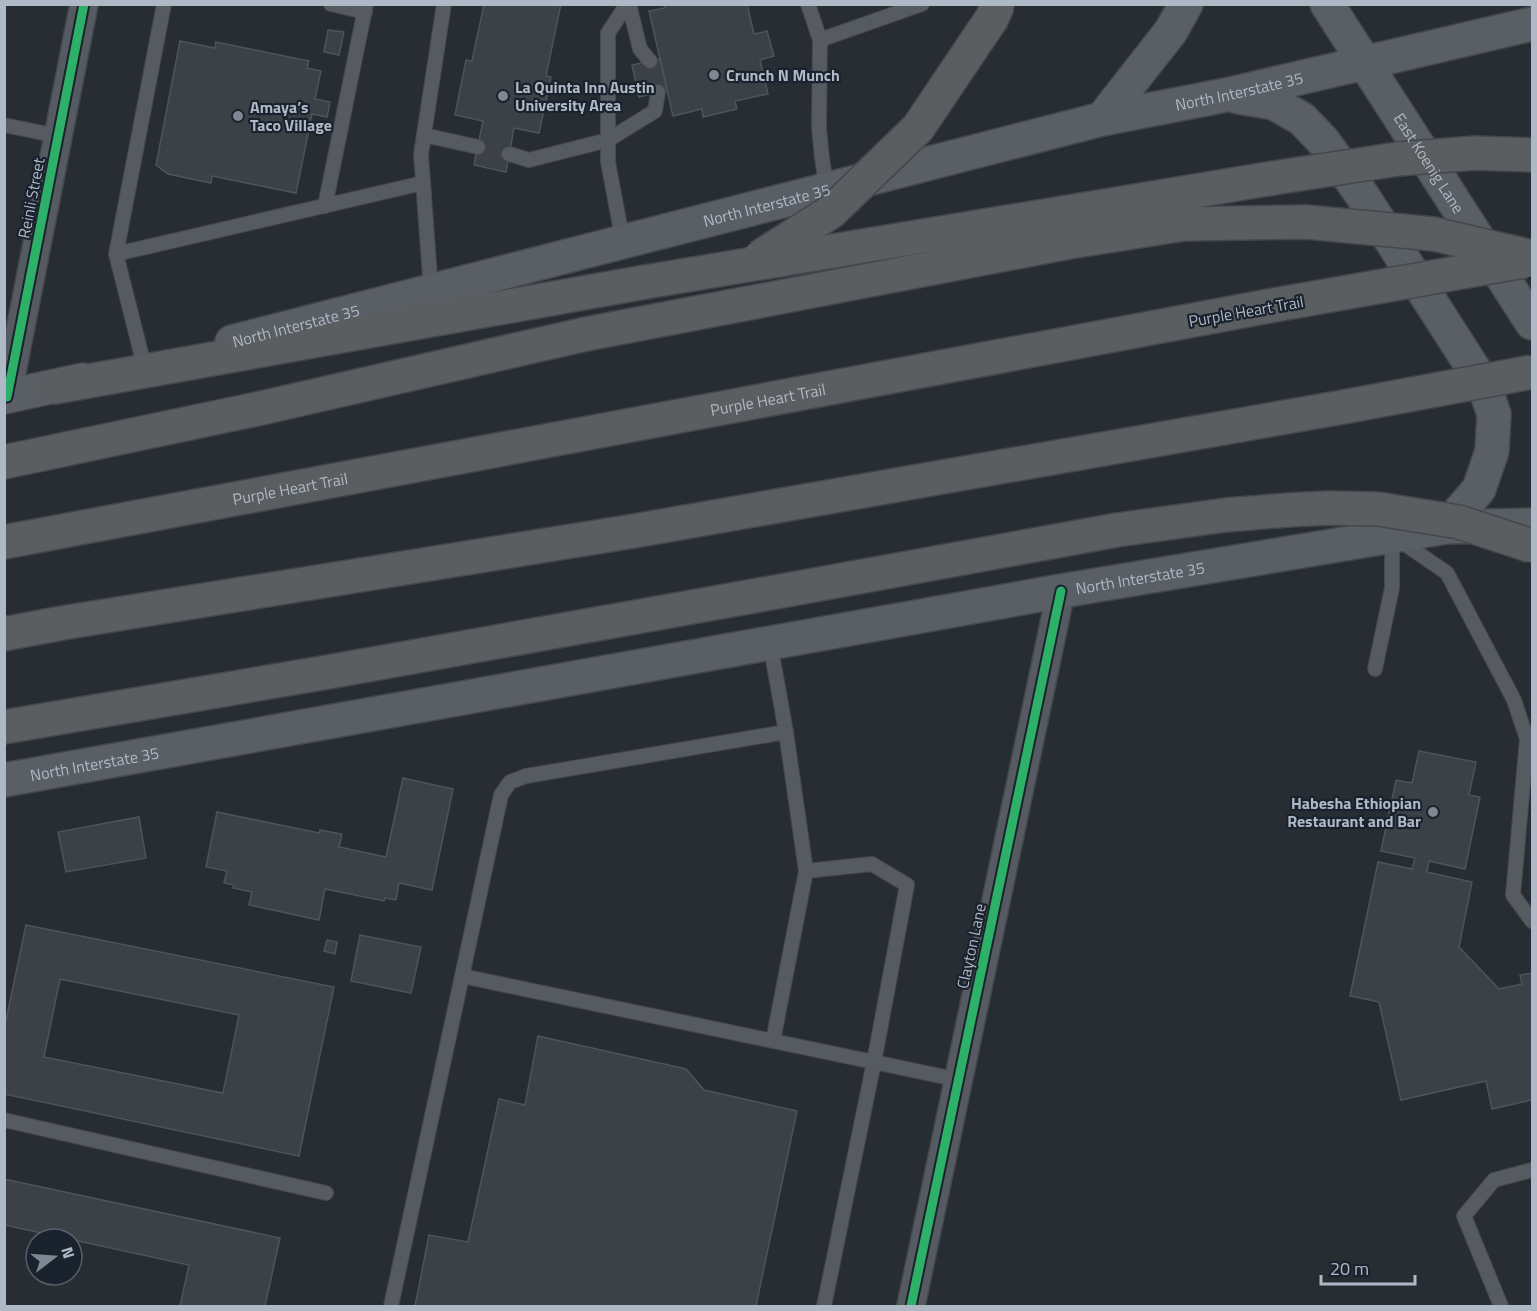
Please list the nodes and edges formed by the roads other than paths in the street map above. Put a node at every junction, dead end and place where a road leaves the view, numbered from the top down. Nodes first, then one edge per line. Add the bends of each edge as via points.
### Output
1 (84, 4) edge
2 (164, 4) edge
3 (332, 4) edge
4 (444, 4) edge
5 (628, 4) edge
6 (808, 4) edge
7 (921, 4) edge
8 (998, 4) edge
9 (1186, 4) edge
10 (1327, 4) edge
11 (366, 8) edge
12 (1533, 24) edge
13 (820, 40) junction
14 (644, 63) dead end
15 (1365, 63) junction
16 (651, 94) dead end
17 (1226, 95) junction
18 (1102, 120) junction
19 (4, 125) edge
20 (423, 135) junction
21 (58, 136) junction
22 (608, 140) junction
23 (478, 147) dead end
24 (509, 154) dead end
25 (1533, 155) edge
26 (423, 183) junction
27 (828, 190) junction
28 (325, 206) junction
29 (623, 242) junction
30 (116, 254) junction
31 (1533, 258) edge
32 (431, 291) junction
33 (1533, 323) edge
34 (586, 334) junction
35 (10, 347) edge
36 (144, 365) junction
37 (1533, 372) edge
38 (55, 387) junction
39 (5, 397) edge
40 (4, 462) edge
41 (1533, 525) edge
42 (1446, 527) junction
43 (1392, 536) junction
44 (1533, 539) edge
45 (4, 542) edge
46 (1533, 546) edge
47 (1061, 591) junction
48 (4, 634) edge
49 (770, 643) junction
50 (1375, 669) dead end
51 (4, 727) edge
52 (786, 732) junction
53 (1530, 740) edge
54 (4, 780) edge
55 (806, 871) junction
56 (1533, 921) edge
57 (462, 976) junction
58 (773, 1041) junction
59 (874, 1062) junction
60 (959, 1080) junction
61 (4, 1120) edge
62 (1533, 1170) edge
63 (326, 1193) dead end
64 (391, 1306) edge
65 (824, 1306) edge
66 (911, 1306) edge
67 (1501, 1306) edge

1 - 21 street, Reinli Street
2 - 30 lane
3 - 11 lane
4 - 20 lane
5 - 14 lane
5 - 22 lane via 608,33
6 - 13 lane
7 - 13 lane
8 - 34 highway, bridge via 918,128 832,211 752,262
9 - 18 main road via 1172,31
10 - 15 main road, East Koenig Lane
11 - 28 lane
12 - 15 main road, North Interstate 35
13 - 27 lane via 819,128
15 - 17 main road, North Interstate 35
15 - 33 main road, East Koenig Lane
16 - 22 lane via 655,111
17 - 18 main road, North Interstate 35
17 - 42 main road via 1274,103 1302,119 1324,142 1484,385 1494,414 1492,451 1479,489
18 - 27 main road, North Interstate 35
19 - 21 lane
20 - 23 lane
20 - 26 lane
21 - 35 street, Reinli Street
22 - 24 lane via 529,160
22 - 29 lane via 608,162
25 - 38 highway, bridge via 1475,153 1386,161 1257,180 645,282
26 - 28 lane
26 - 32 lane
27 - 29 main road, North Interstate 35
28 - 30 lane
29 - 32 main road, North Interstate 35
30 - 36 lane
31 - 34 highway, bridge via 1434,234 1306,222 1184,224 1069,242
31 - 45 highway, Purple Heart Trail, bridge
32 - 36 main road, North Interstate 35
34 - 40 highway
35 - 39 street, Reinli Street
36 - 38 main road, North Interstate 35
37 - 48 highway, bridge via 634,531
38 - 39 main road, North Interstate 35
41 - 42 main road, North Interstate 35
42 - 43 main road, North Interstate 35
42 - 44 main road
43 - 47 main road, North Interstate 35
43 - 50 lane via 1392,588
43 - 53 lane via 1447,573 1514,700
46 - 51 highway, bridge via 1459,522 1378,509 1226,515 1117,530
47 - 49 main road, North Interstate 35
47 - 60 street, Clayton Lane
49 - 52 lane
49 - 54 main road, North Interstate 35
52 - 55 lane
52 - 57 lane via 526,776 510,782 501,795
53 - 56 lane via 1513,895
55 - 58 lane
55 - 59 lane via 872,864 906,885
57 - 58 lane
57 - 64 lane
58 - 59 lane
59 - 60 lane
59 - 65 lane
60 - 66 street, Clayton Lane
61 - 63 lane
62 - 67 lane via 1494,1180 1464,1216

